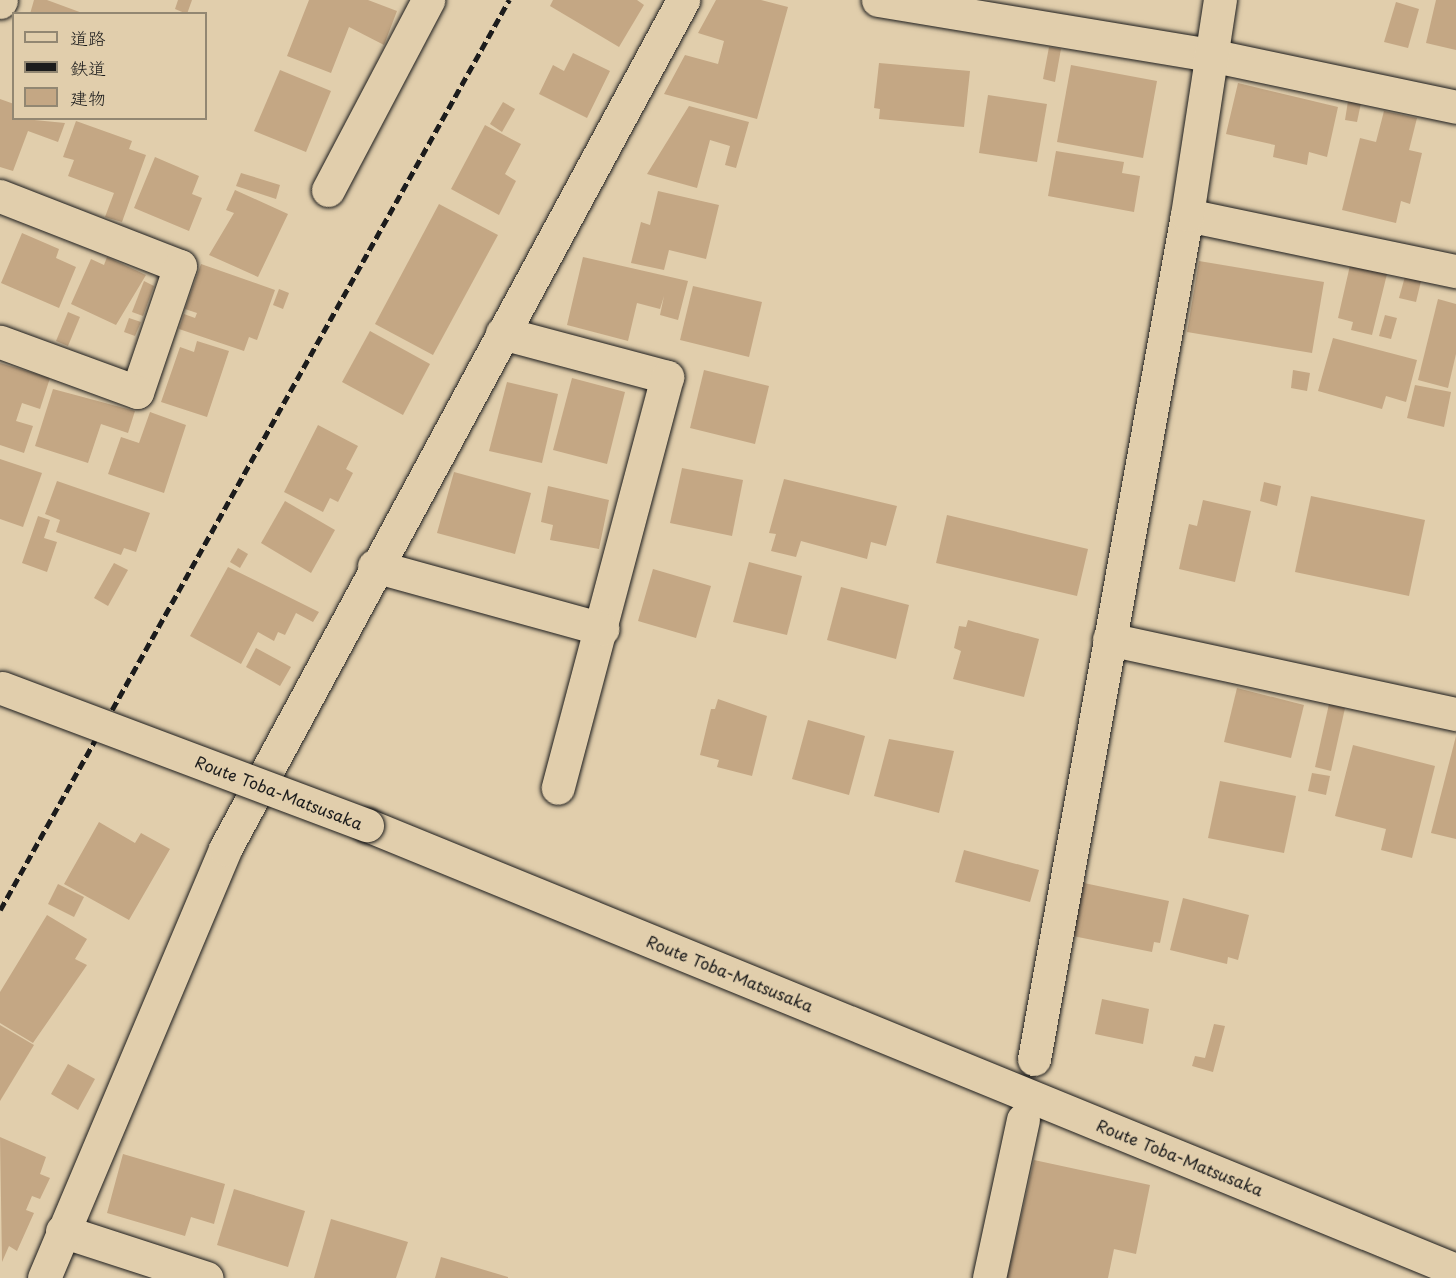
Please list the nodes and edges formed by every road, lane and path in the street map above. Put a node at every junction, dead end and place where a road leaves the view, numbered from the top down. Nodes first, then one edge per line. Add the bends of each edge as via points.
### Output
1 (428, 0) edge
2 (682, 0) edge
3 (878, 0) edge
4 (1220, 0) edge
5 (1210, 55) junction
6 (1456, 106) edge
7 (328, 190) dead end
8 (0, 196) edge
9 (1187, 215) junction
10 (1456, 272) edge
11 (502, 333) junction
12 (0, 342) edge
13 (374, 566) junction
14 (602, 629) junction
15 (1109, 639) junction
16 (1, 687) edge
17 (1456, 714) edge
18 (558, 788) dead end
19 (1034, 1059) dead end
20 (1023, 1120) dead end
21 (62, 1231) junction
22 (1456, 1270) edge
23 (44, 1278) edge
24 (207, 1278) edge
25 (989, 1278) edge

1 - 7 street
2 - 11 street
3 - 5 street
4 - 5 street
5 - 6 street
5 - 9 street
8 - 12 street via 180,266 137,392
9 - 10 street
9 - 15 street
11 - 13 street
11 - 14 street via 667,376
13 - 14 street
13 - 21 street via 225,849
14 - 18 street
15 - 17 street
15 - 19 street
16 - 22 street, Route Toba-Matsusaka, bridge via 367,825
20 - 25 street
21 - 23 street
21 - 24 street

